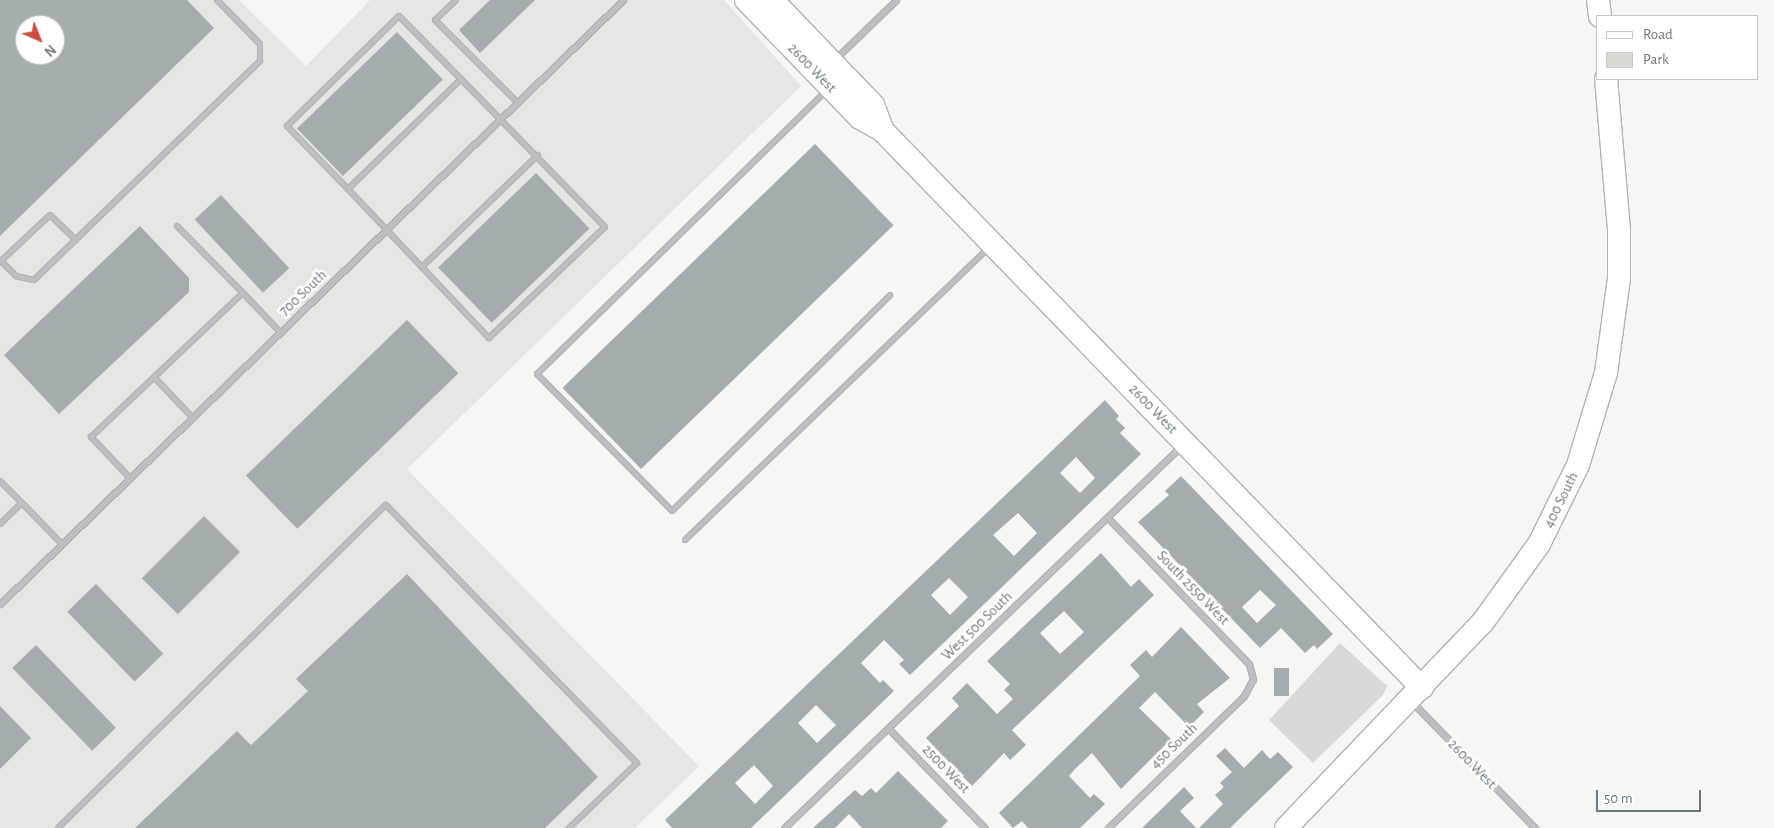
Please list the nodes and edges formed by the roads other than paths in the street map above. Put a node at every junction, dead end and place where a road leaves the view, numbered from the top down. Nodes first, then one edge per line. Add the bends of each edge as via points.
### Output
1 (218, 0) edge
2 (456, 0) edge
3 (623, 0) edge
4 (746, 0) edge
5 (772, 0) edge
6 (896, 0) edge
7 (1598, 0) edge
8 (1600, 15) edge
9 (832, 62) junction
10 (461, 79) junction
11 (1606, 80) edge
12 (830, 87) junction
13 (517, 102) junction
14 (500, 119) junction
15 (883, 131) junction
16 (538, 155) junction
17 (348, 189) junction
18 (177, 226) dead end
19 (387, 229) junction
20 (76, 240) junction
21 (992, 244) junction
22 (0, 260) edge
23 (422, 267) junction
24 (243, 293) junction
25 (890, 295) dead end
26 (280, 332) junction
27 (154, 377) junction
28 (192, 418) junction
29 (1185, 442) junction
30 (130, 478) junction
31 (0, 481) edge
32 (22, 503) junction
33 (1108, 518) junction
34 (0, 524) edge
35 (686, 540) dead end
36 (62, 544) junction
37 (0, 604) edge
38 (1253, 679) joint
39 (1416, 694) junction
40 (888, 728) junction
41 (58, 828) edge
42 (569, 828) edge
43 (784, 828) edge
44 (985, 828) edge
45 (1108, 828) edge
46 (1286, 828) edge
47 (1535, 828) edge

1 - 20 lane via 260,44 260,61
2 - 13 lane via 435,20
3 - 13 street, 700 South
4 - 12 street, 2600 West
5 - 9 street, 2600 West
6 - 9 street
7 - 8 street
9 - 15 street, 2600 West via 873,105
10 - 14 lane
10 - 17 lane
10 - 17 lane via 399,16 287,126
11 - 39 street, 400 South via 1619,230 1619,278 1608,364 1594,420 1565,494 1539,544 1483,622
12 - 15 street, 2600 West via 860,118
12 - 25 lane via 537,374 672,511
13 - 14 street, 700 South
14 - 16 lane
14 - 19 street, 700 South
15 - 21 street, 2600 West
16 - 23 lane
16 - 23 lane via 605,227 489,338
17 - 19 lane
18 - 24 lane
19 - 23 lane
19 - 26 street, 700 South
20 - 22 lane via 34,280 16,276
20 - 22 lane via 50,215
21 - 29 street, 2600 West
21 - 35 lane
24 - 26 lane
24 - 27 lane
26 - 28 street, 700 South
27 - 28 lane
27 - 30 lane via 91,438
28 - 30 street, 700 South
29 - 33 street, West 500 South
29 - 39 street, 2600 West
30 - 36 street, 700 South
31 - 32 lane
32 - 34 lane
32 - 36 lane
33 - 38 street, South 2550 West via 1249,664
33 - 40 street, West 500 South
36 - 37 street, 700 South
38 - 45 street, 450 South via 1244,696
39 - 46 street, 400 South
39 - 47 street, 2600 West
40 - 43 street, West 500 South
40 - 44 street, 2500 West
41 - 42 lane via 386,505 637,763

